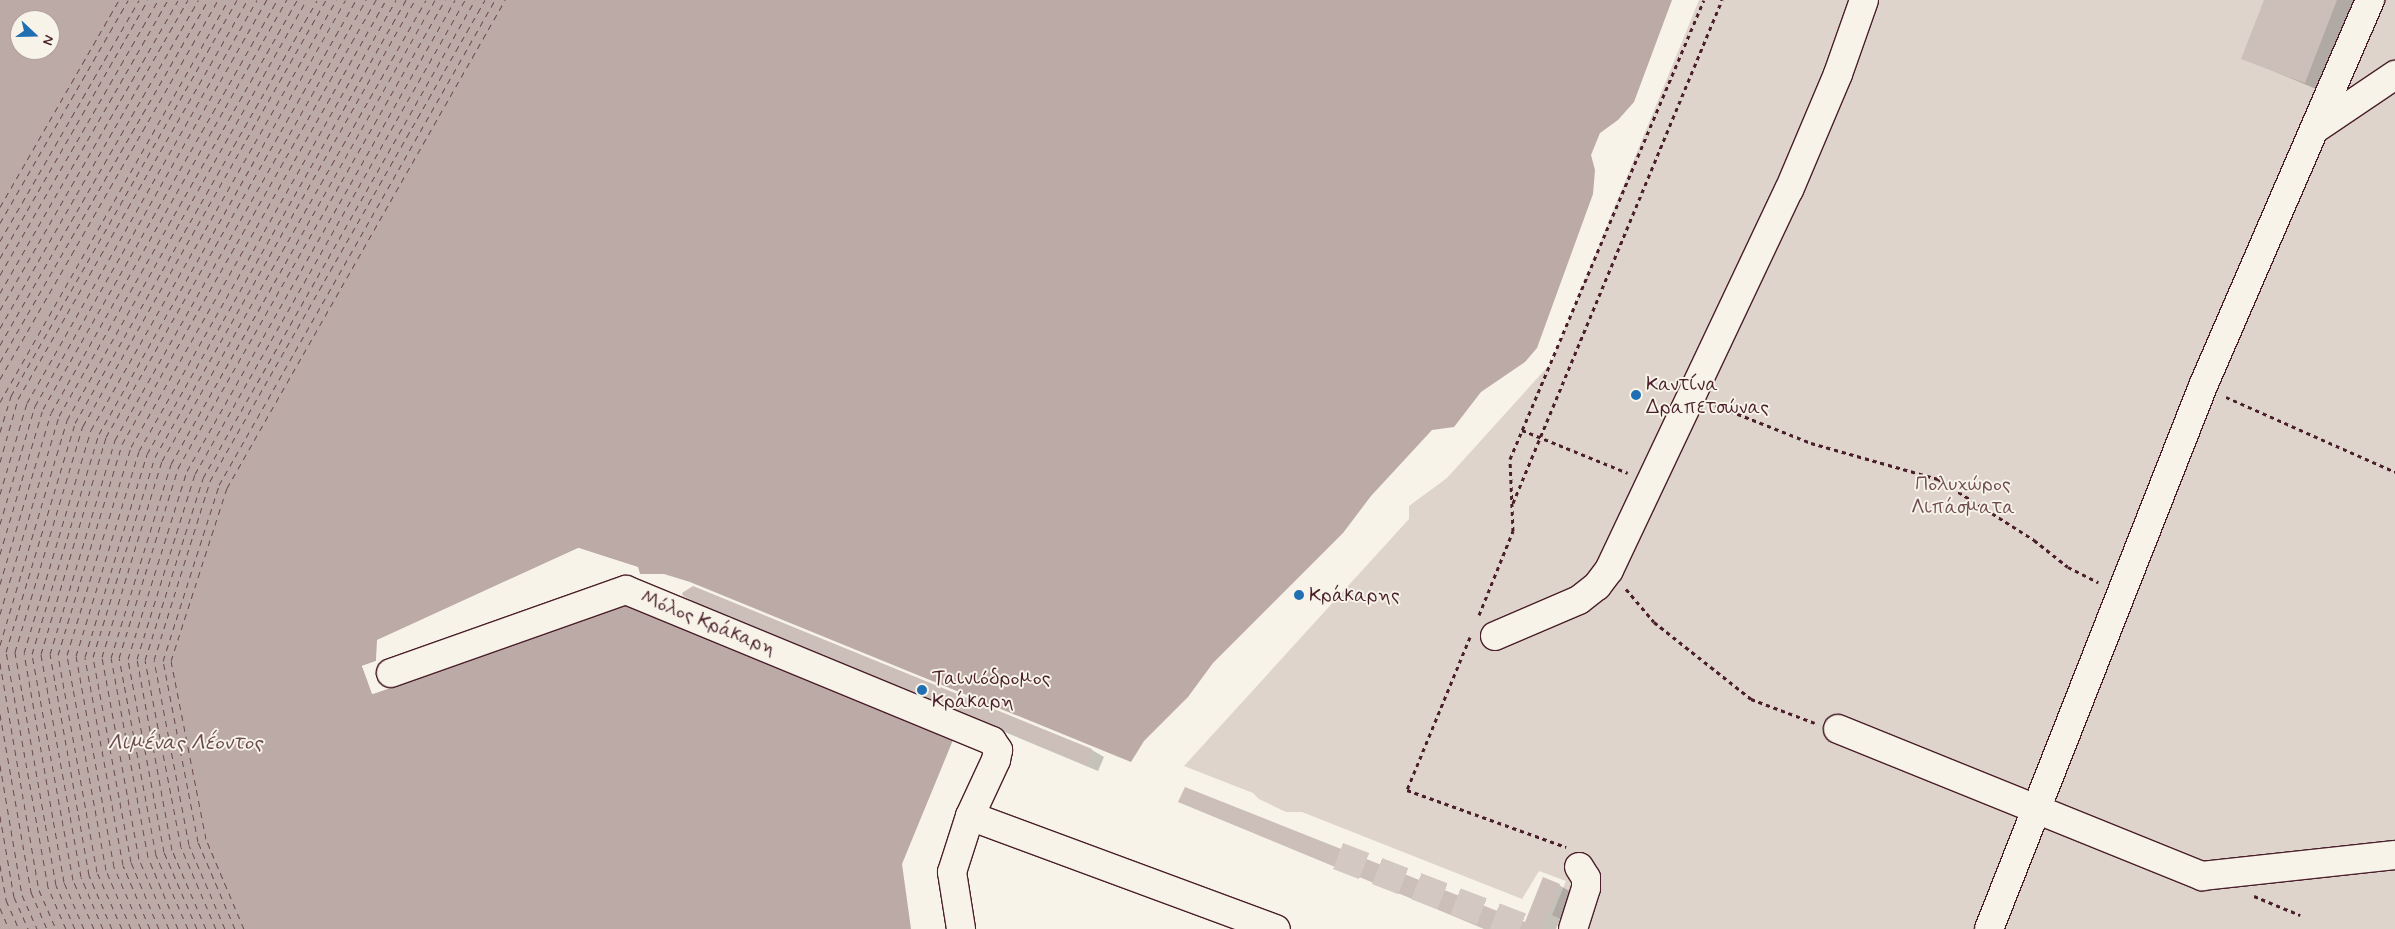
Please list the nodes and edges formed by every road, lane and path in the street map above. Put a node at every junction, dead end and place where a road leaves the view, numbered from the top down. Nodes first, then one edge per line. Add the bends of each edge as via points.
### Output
1 (1704, 0) edge
2 (1722, 0) edge
3 (1864, 0) edge
4 (2370, 0) edge
5 (2395, 75) edge
6 (2314, 130) junction
7 (2203, 386) junction
8 (1692, 395) junction
9 (1522, 430) junction
10 (1540, 438) junction
11 (2395, 472) edge
12 (1650, 482) junction
13 (1512, 505) junction
14 (1609, 570) junction
15 (2120, 594) junction
16 (1481, 629) junction
17 (391, 673) dead end
18 (1838, 729) joint
19 (2035, 807) junction
20 (970, 816) junction
21 (2395, 855) edge
22 (1575, 858) joint
23 (961, 929) edge
24 (1276, 929) edge
25 (1573, 929) edge
26 (1988, 929) edge

1 - 9 path
2 - 10 path
3 - 8 street via 1838,74 1789,190
4 - 6 street
5 - 6 street
6 - 7 street
7 - 11 path
7 - 15 street
8 - 12 street
8 - 15 path via 1811,443 1938,479 2034,540 2068,566
9 - 10 path
9 - 13 path via 1510,459
10 - 12 path
10 - 13 path
12 - 14 street
13 - 16 path via 1514,531
14 - 16 street via 1597,586 1579,600
14 - 18 path via 1654,622 1751,699
15 - 19 street
16 - 22 path via 1407,790
17 - 20 street, Μόλος Κράκαρη via 626,590 992,741 998,750 996,760
18 - 19 street
19 - 21 street via 2202,876
19 - 26 street
20 - 23 street via 952,872
20 - 24 street
22 - 25 street via 1586,878 1586,888

